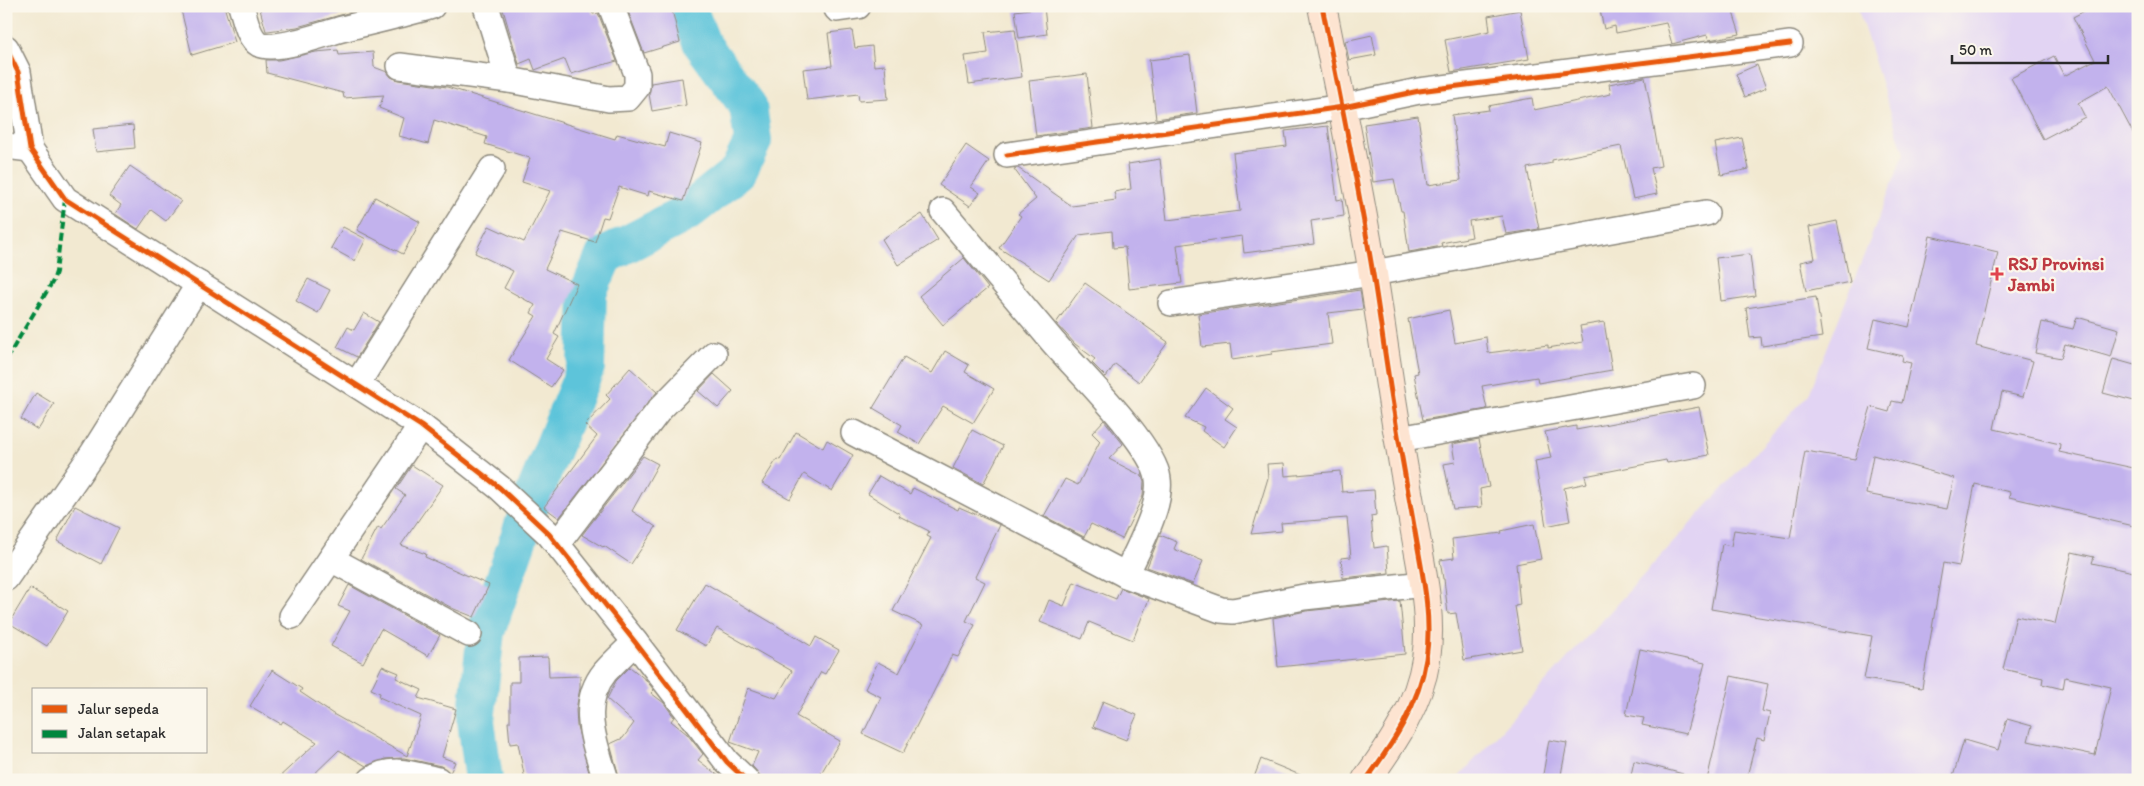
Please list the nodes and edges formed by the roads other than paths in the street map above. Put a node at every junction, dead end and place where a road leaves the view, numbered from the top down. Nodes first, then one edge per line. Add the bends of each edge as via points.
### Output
1 (241, 6) edge
2 (432, 6) edge
3 (486, 6) edge
4 (611, 6) edge
5 (1322, 6) edge
6 (1790, 44) dead end
7 (6, 48) edge
8 (400, 66) dead end
9 (509, 80) junction
10 (1343, 107) junction
11 (18, 147) edge
12 (1008, 155) dead end
13 (492, 169) dead end
14 (943, 211) dead end
15 (1706, 213) dead end
16 (1373, 273) junction
17 (200, 284) junction
18 (1171, 303) dead end
19 (714, 354) dead end
20 (357, 384) junction
21 (1693, 386) dead end
22 (421, 426) junction
23 (854, 433) dead end
24 (1399, 439) junction
25 (553, 539) junction
26 (331, 559) junction
27 (1126, 576) junction
28 (6, 578) edge
29 (1424, 584) junction
30 (292, 616) dead end
31 (469, 634) dead end
32 (635, 642) junction
33 (371, 780) edge
34 (438, 780) edge
35 (606, 780) edge
36 (746, 780) edge
37 (1366, 780) edge

1 - 2 street via 254,40 270,46 313,39
3 - 9 street
4 - 9 street via 637,74 637,88 628,98 609,99
5 - 10 street
6 - 10 street via 1419,91
7 - 11 street via 18,72
8 - 9 street
10 - 12 street
10 - 16 street
11 - 17 street via 65,199
13 - 20 street
14 - 27 street via 1139,440 1152,460 1158,479 1153,513
15 - 16 street
16 - 18 street
16 - 24 street
17 - 20 street
17 - 28 street via 93,453
19 - 25 street via 660,409
20 - 22 street
21 - 24 street
22 - 25 street via 500,488
22 - 26 street
23 - 27 street
24 - 29 street
25 - 32 street
26 - 30 street
26 - 31 street
27 - 29 street via 1221,610 1233,611 1304,597
29 - 37 street via 1426,658 1419,688 1392,744
32 - 35 street via 604,673 591,700 590,727
32 - 36 street via 727,762
33 - 34 street via 385,772 395,771

